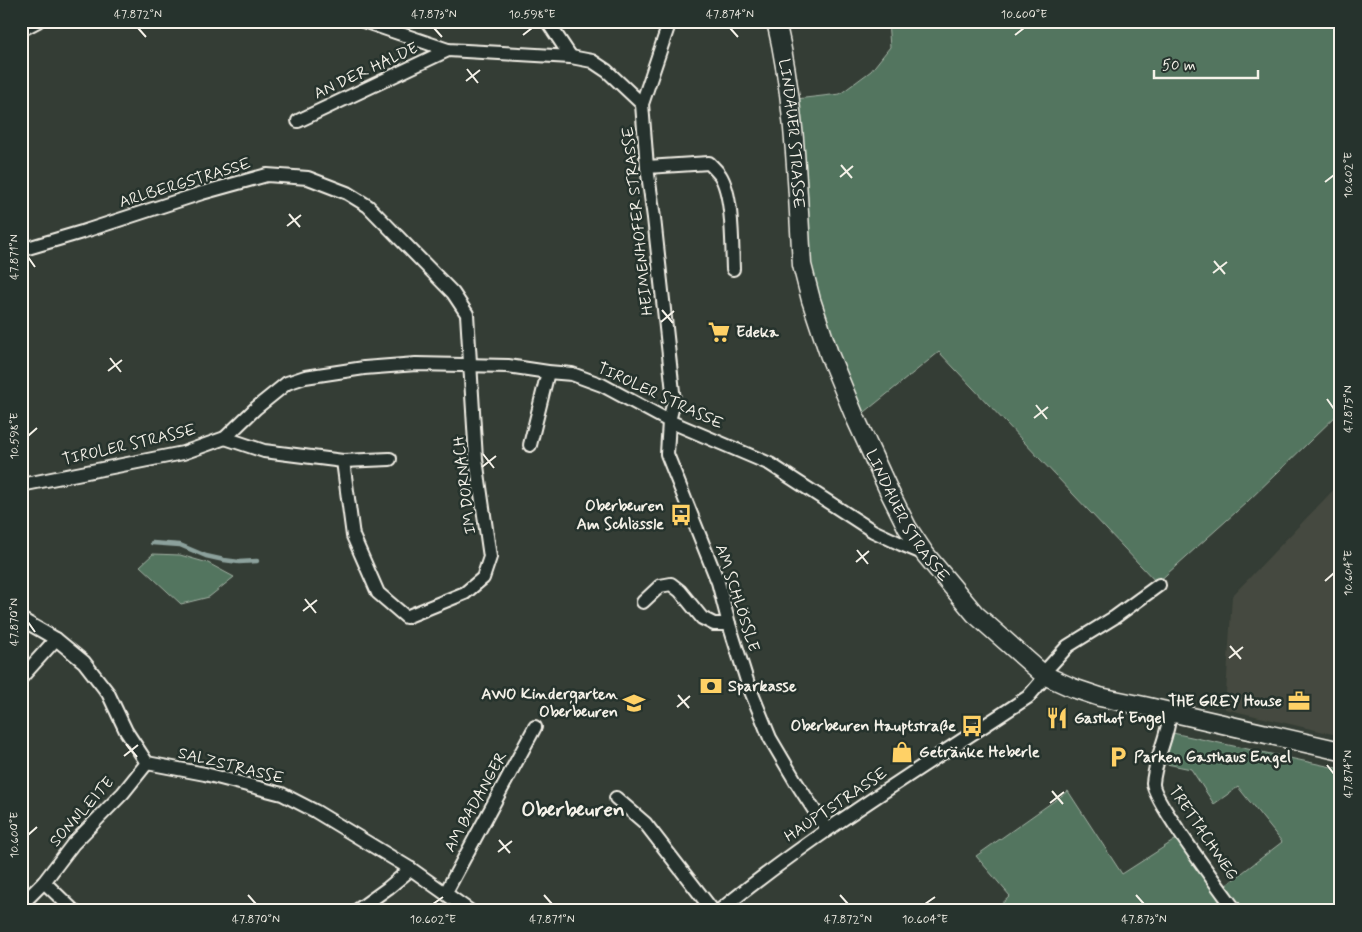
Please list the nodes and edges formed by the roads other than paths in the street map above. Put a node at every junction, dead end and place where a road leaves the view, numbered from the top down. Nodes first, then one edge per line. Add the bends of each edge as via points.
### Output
1 (38, 21) edge
2 (363, 21) edge
3 (547, 21) edge
4 (670, 21) edge
5 (776, 21) edge
6 (21, 30) edge
7 (448, 50) junction
8 (571, 57) junction
9 (642, 104) junction
10 (298, 121) dead end
11 (647, 167) junction
12 (21, 250) edge
13 (733, 269) dead end
14 (471, 365) junction
15 (548, 372) junction
16 (669, 421) junction
17 (225, 438) junction
18 (530, 445) dead end
19 (390, 459) dead end
20 (344, 461) junction
21 (21, 486) edge
22 (925, 554) junction
23 (1159, 585) dead end
24 (643, 602) dead end
25 (21, 619) edge
26 (729, 624) junction
27 (56, 639) junction
28 (1044, 675) junction
29 (21, 678) edge
30 (1170, 713) junction
31 (535, 727) dead end
32 (1341, 751) edge
33 (147, 763) junction
34 (616, 798) dead end
35 (827, 830) junction
36 (411, 869) junction
37 (44, 882) junction
38 (446, 892) junction
39 (21, 905) edge
40 (74, 911) edge
41 (356, 911) edge
42 (470, 911) edge
43 (713, 911) edge
44 (719, 911) edge
45 (1236, 911) edge

1 - 6 street
2 - 7 street
3 - 8 street
4 - 9 street, HEIMENHOFER STRASSE
5 - 22 main road, LINDAUER STRASSE via 790,97 802,265 808,291 829,354 859,426 907,528
7 - 8 street
7 - 10 street, AN DER HALDE
8 - 9 street via 592,61
9 - 11 street, HEIMENHOFER STRASSE
11 - 13 street via 709,163 720,175 730,212
11 - 16 street, HEIMENHOFER STRASSE via 674,401
12 - 14 street, ARLBERGSTRASSE via 267,174 308,178 347,193 368,206 453,293 467,314
14 - 15 street, TIROLER STRASSE
14 - 17 street, TIROLER STRASSE via 408,364 305,377 287,383
14 - 20 street, IM DORNACH via 476,458 490,557 483,578 465,593 406,617 378,593 353,536
15 - 16 street, TIROLER STRASSE via 572,374 602,385
15 - 18 street
16 - 22 street, TIROLER STRASSE via 770,464 873,531
16 - 26 street, AM SCHLÖSSLE via 667,454 718,582
17 - 20 street via 264,451
17 - 21 street, TIROLER STRASSE via 183,453
19 - 20 street
22 - 28 main road, LINDAUER STRASSE via 975,614
23 - 28 street, HAUPTSTRASSE via 1068,646
24 - 26 street via 660,586 671,584 702,618 714,624
25 - 27 street
26 - 35 street, AM SCHLÖSSLE via 770,738
27 - 29 street
27 - 33 street via 84,662 108,693 126,731
28 - 30 main road, LINDAUER STRASSE via 1100,698
28 - 35 street, HAUPTSTRASSE via 1028,697
30 - 32 main road, LINDAUER STRASSE
30 - 45 street, TRETTACHWEG via 1153,786 1163,808
31 - 38 street, AM BADANGER
33 - 36 street, SALZSTRASSE via 282,794
33 - 37 street, SONNLEITE
34 - 43 street via 645,823
35 - 44 street, HAUPTSTRASSE
36 - 38 street, SALZSTRASSE
36 - 41 street
37 - 39 street, SONNLEITE
37 - 40 street
38 - 42 street, SALZSTRASSE

